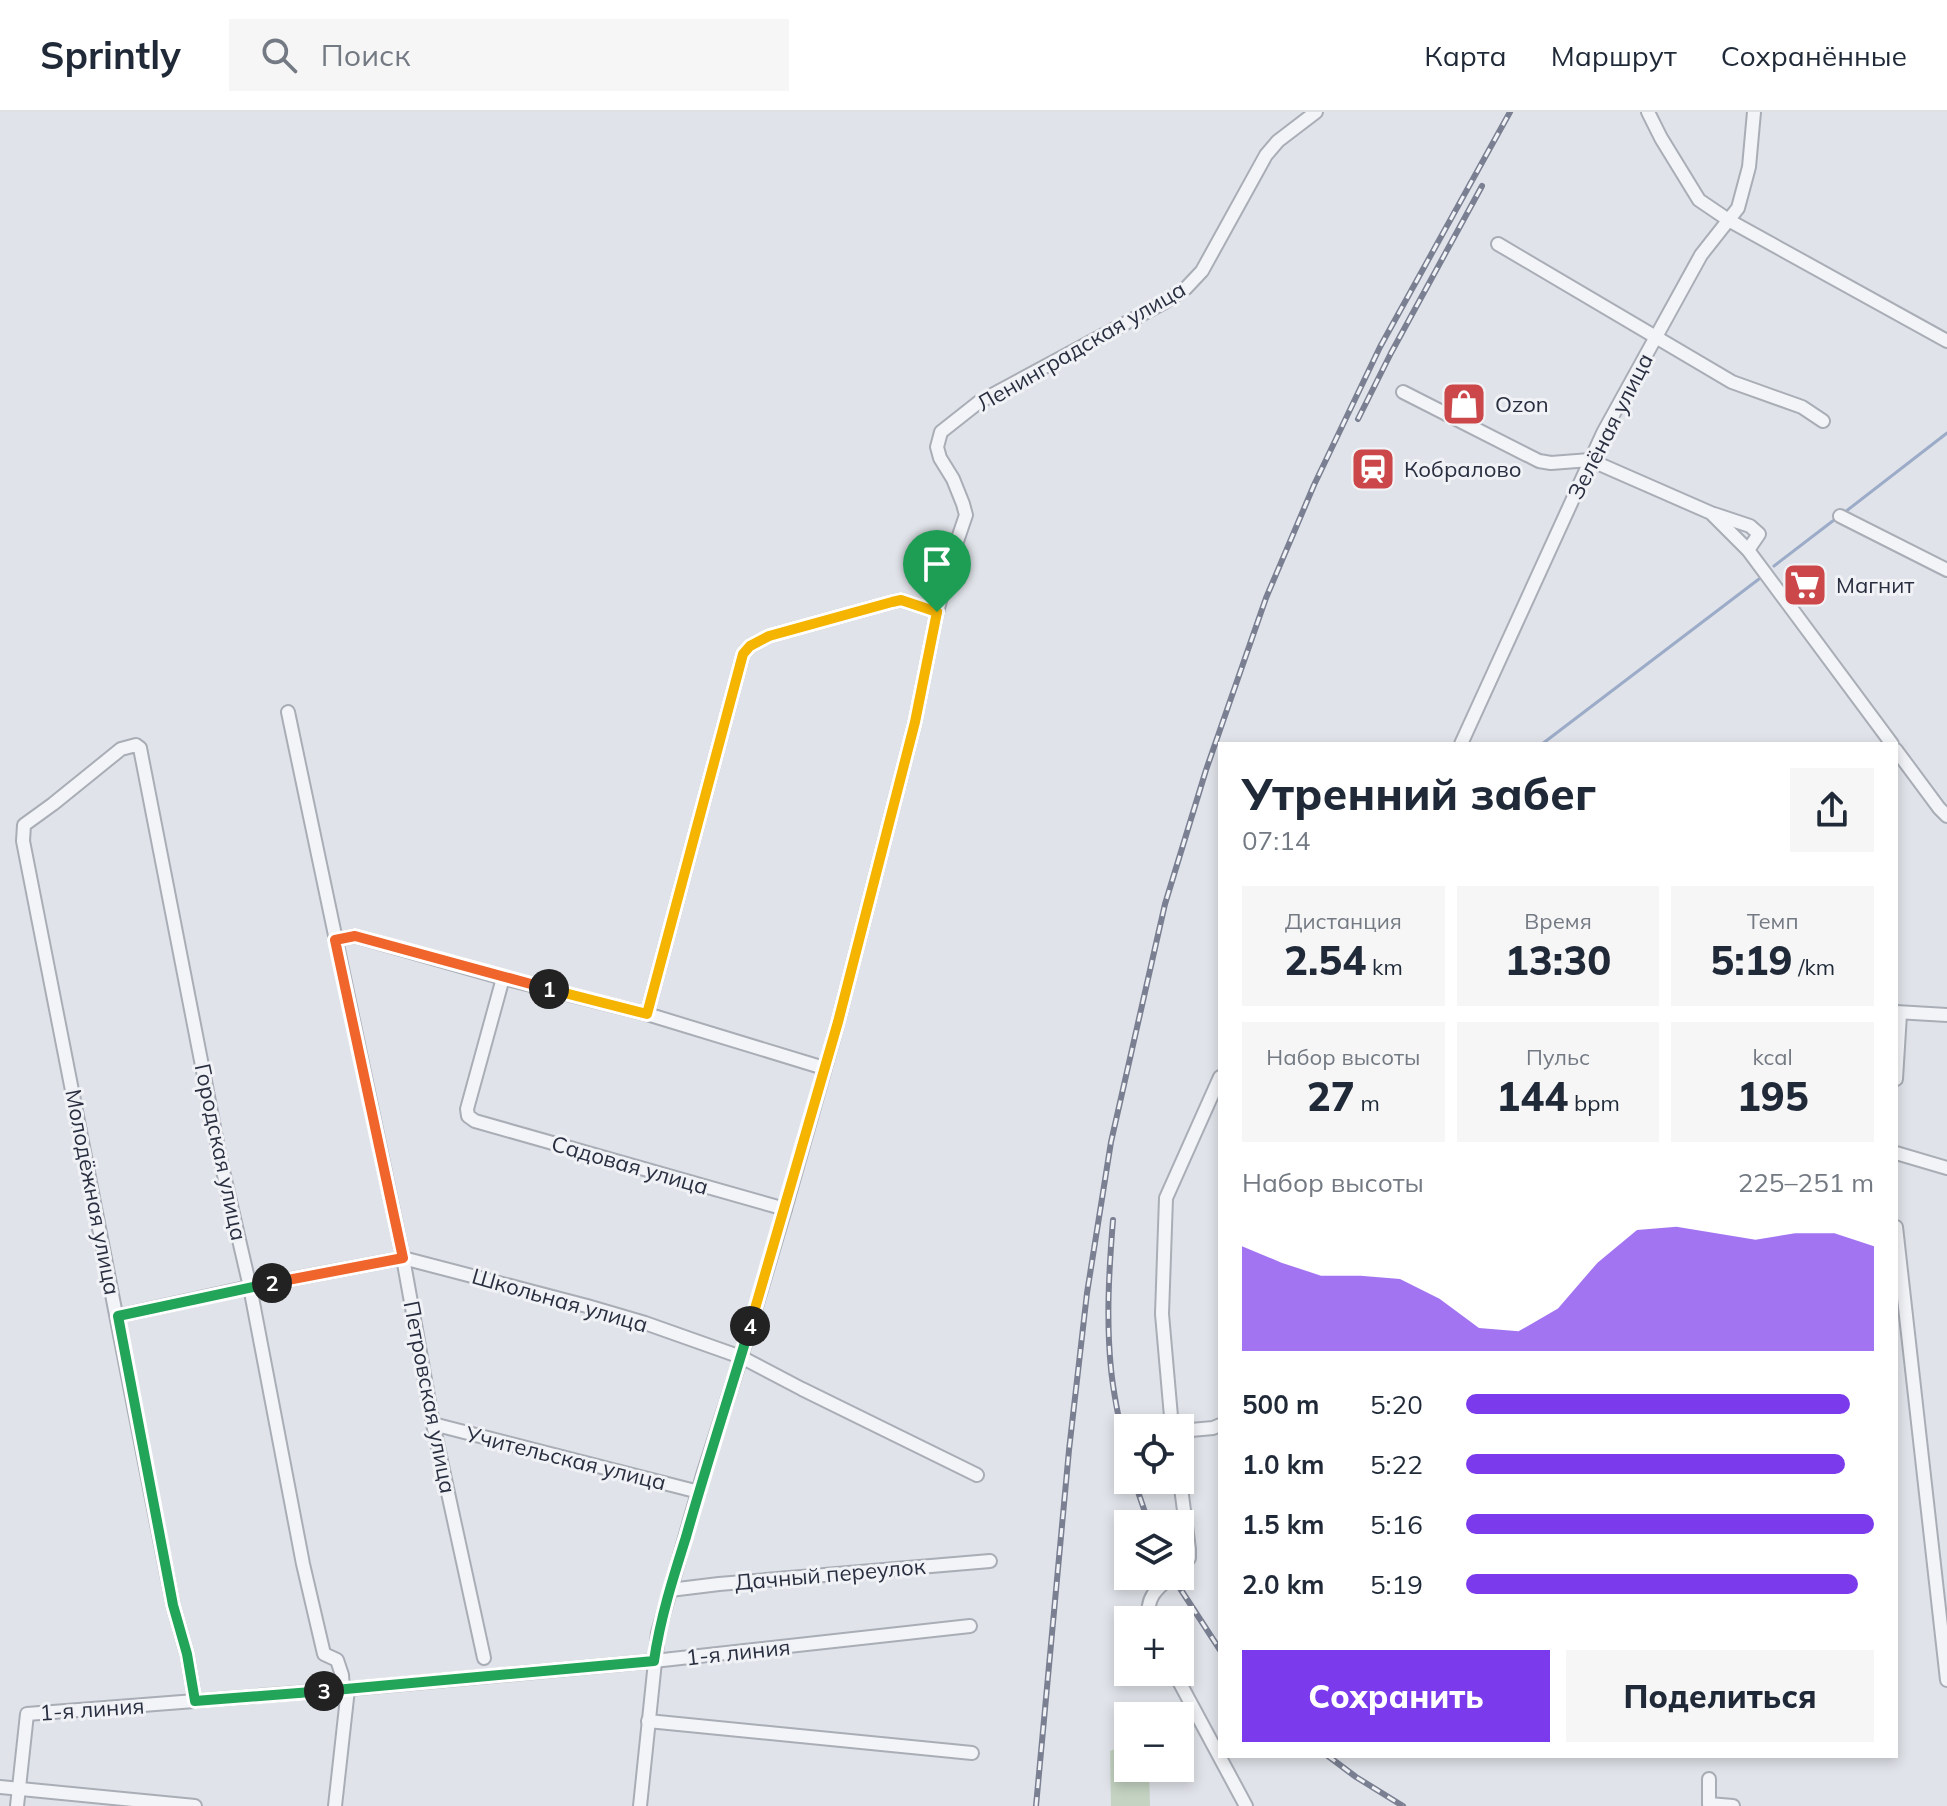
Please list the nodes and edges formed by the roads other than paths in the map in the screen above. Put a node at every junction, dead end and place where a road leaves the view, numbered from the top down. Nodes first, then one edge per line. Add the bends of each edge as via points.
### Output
1 (1316, 112) edge
2 (1648, 112) edge
3 (1754, 112) edge
4 (1730, 221) junction
5 (1498, 244) dead end
6 (1655, 337) junction
7 (1947, 341) edge
8 (1403, 392) dead end
9 (1823, 421) dead end
10 (1590, 460) junction
11 (1711, 513) junction
12 (1840, 516) dead end
13 (1748, 550) junction
14 (1947, 570) edge
15 (937, 612) junction
16 (288, 712) dead end
17 (1462, 742) edge
18 (1891, 742) edge
19 (140, 748) joint
20 (1898, 753) edge
21 (1947, 816) edge
22 (335, 940) junction
23 (503, 978) junction
24 (1898, 1013) edge
25 (647, 1014) junction
26 (1947, 1015) edge
27 (824, 1068) junction
28 (1218, 1084) edge
29 (1898, 1154) edge
30 (1947, 1168) edge
31 (785, 1209) junction
32 (1898, 1245) edge
33 (403, 1258) junction
34 (250, 1287) junction
35 (118, 1316) junction
36 (741, 1357) junction
37 (1171, 1414) edge
38 (433, 1424) junction
39 (1218, 1426) edge
40 (1194, 1430) edge
41 (977, 1475) dead end
42 (699, 1492) junction
43 (990, 1561) dead end
44 (670, 1590) junction
45 (970, 1626) dead end
46 (484, 1658) dead end
47 (654, 1661) junction
48 (1947, 1680) edge
49 (1182, 1686) edge
50 (346, 1689) junction
51 (195, 1701) junction
52 (648, 1721) junction
53 (972, 1753) dead end
54 (1218, 1754) edge
55 (1220, 1758) edge
56 (1709, 1779) dead end
57 (0, 1787) edge
58 (19, 1789) junction
59 (17, 1806) edge
60 (195, 1806) edge
61 (335, 1806) edge
62 (640, 1806) edge
63 (1246, 1806) edge
64 (1733, 1806) edge

1 - 15 street, Ленинградская улица via 1266,155 1202,271 1186,288 979,402 941,432 940,458 966,515
2 - 4 street via 1699,200
3 - 4 street, Зелёная улица via 1744,193
4 - 6 street, Зелёная улица via 1701,255
4 - 7 street
5 - 6 street
6 - 9 street via 1732,382 1802,407
6 - 10 street, Зелёная улица
8 - 10 street via 1539,461
10 - 11 street
10 - 17 street, Зелёная улица
11 - 13 street
11 - 13 street via 1759,534
12 - 14 street
13 - 18 street
15 - 25 street via 901,600 769,636 743,654
15 - 27 street, Ленинградская улица via 915,722
16 - 22 street, Петровская улица
19 - 34 street, Городская улица
19 - 35 street, Молодёжная улица via 121,749 24,825 23,841
20 - 21 street
22 - 23 street via 355,936
22 - 33 street, Петровская улица
23 - 25 street
23 - 31 street, Садовая улица via 467,1109 472,1119
24 - 26 street
25 - 27 street
27 - 31 street, Ленинградская улица
28 - 37 street via 1166,1198 1162,1314
29 - 30 street
31 - 36 street, Ленинградская улица
32 - 48 street
33 - 34 street, Школьная улица
33 - 36 street, Школьная улица via 587,1306
33 - 38 street, Петровская улица
34 - 35 street, Школьная улица
34 - 50 street, Городская улица via 324,1654 337,1660
35 - 51 street, Молодёжная улица
36 - 41 street, Школьная улица
36 - 42 street, Ленинградская улица
38 - 42 street, Учительская улица
38 - 46 street, Петровская улица
39 - 40 street
42 - 44 street, Ленинградская улица
43 - 44 street, Дачный переулок
44 - 47 street, Ленинградская улица
45 - 47 street, 1-я линия
47 - 50 street, 1-я линия
47 - 52 street, Ленинградская улица
49 - 54 street
50 - 51 street, 1-я линия
50 - 61 street
51 - 58 street, 1-я линия via 27,1714
52 - 53 street
52 - 62 street, Ленинградская улица
55 - 63 street
56 - 64 street via 1709,1804
57 - 58 street
58 - 59 street
58 - 60 street

